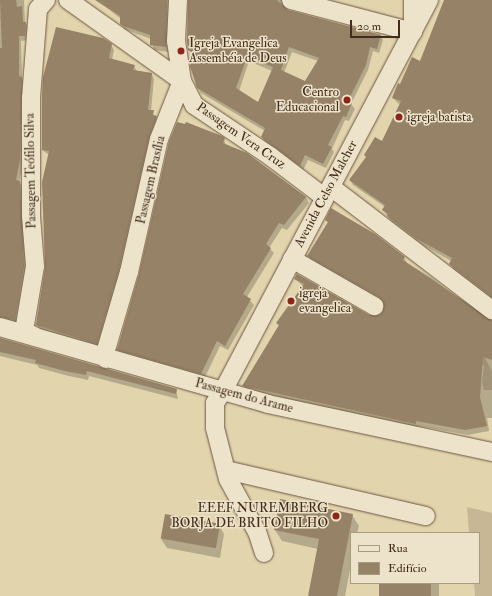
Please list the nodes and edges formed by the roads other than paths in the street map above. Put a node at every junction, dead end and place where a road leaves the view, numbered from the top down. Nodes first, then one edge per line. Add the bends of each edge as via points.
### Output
1 (46, 0) edge
2 (68, 0) edge
3 (178, 0) edge
4 (291, 0) edge
5 (413, 0) edge
6 (429, 0) edge
7 (413, 32) junction
8 (182, 81) junction
9 (327, 192) junction
10 (292, 259) junction
11 (374, 306) dead end
12 (492, 310) edge
13 (0, 327) edge
14 (36, 338) junction
15 (106, 359) junction
16 (224, 389) junction
17 (492, 452) edge
18 (226, 470) junction
19 (426, 516) dead end
20 (264, 553) dead end

1 - 14 street, Passagem Teófilo Silva via 38,9 31,91 31,216 35,266 24,331
2 - 8 street, Passagem Vera Cruz
3 - 8 street via 176,41
4 - 7 street
5 - 7 street
6 - 7 street, Avenida Celso Malcher
7 - 9 street, Avenida Celso Malcher
8 - 9 street, Passagem Vera Cruz via 194,105
8 - 15 street, Passagem Brasília via 159,139 129,272 106,350
9 - 10 street, Avenida Celso Malcher
9 - 12 street, Passagem Vera Cruz
10 - 11 street
10 - 16 street, Avenida Celso Malcher
13 - 14 street, Passagem do Arame
14 - 15 street, Passagem do Arame
15 - 16 street, Passagem do Arame
16 - 17 street, Passagem do Arame via 275,405
16 - 18 street, Avenida Celso Malcher via 215,403 215,428
18 - 19 street
18 - 20 street, Avenida Celso Malcher via 233,490 257,532

